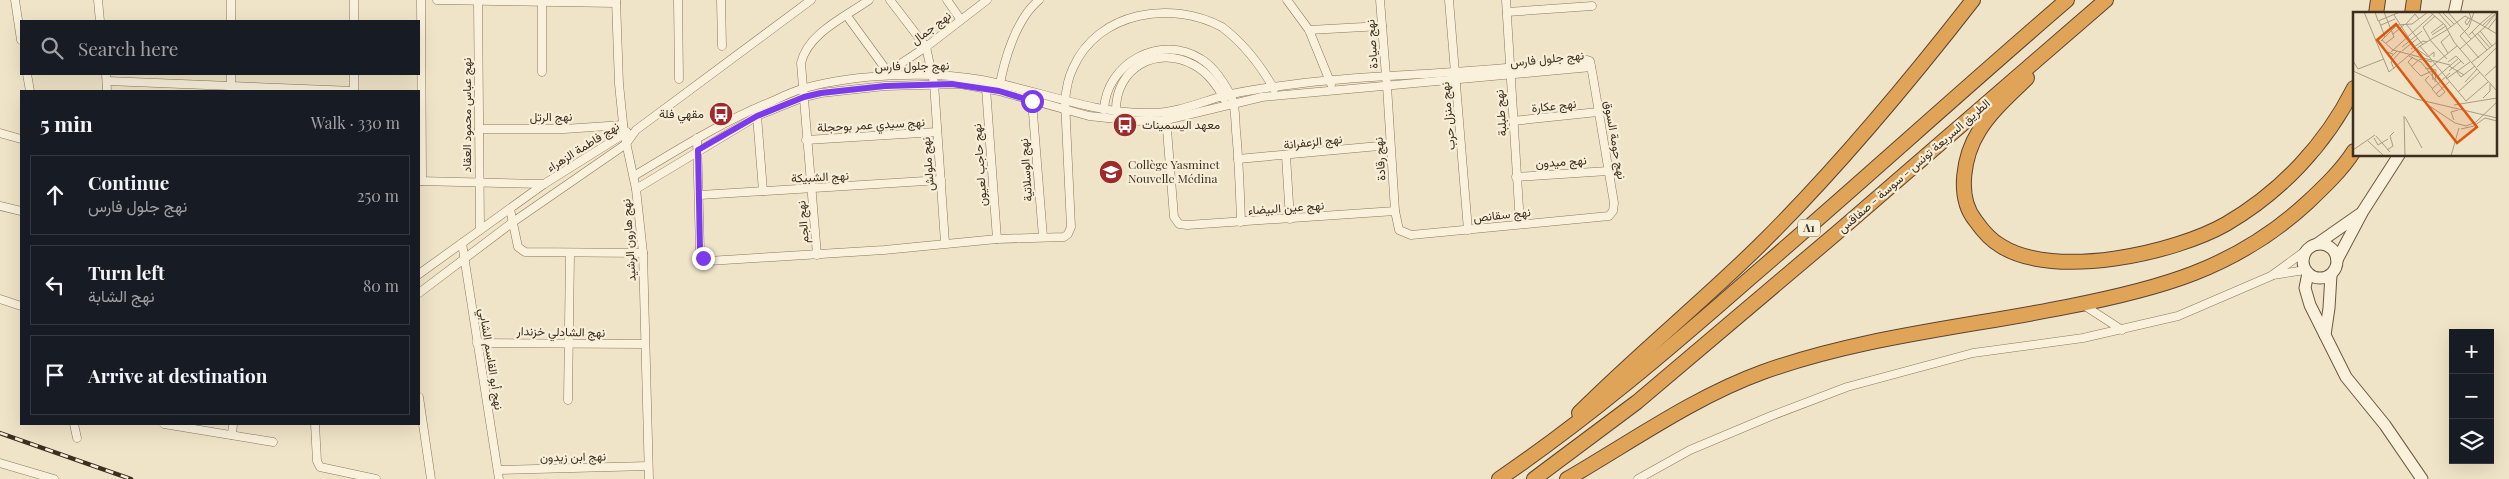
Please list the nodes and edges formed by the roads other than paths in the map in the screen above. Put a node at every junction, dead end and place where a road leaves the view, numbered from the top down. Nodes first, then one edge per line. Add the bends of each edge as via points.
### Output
1 (15, 0) edge
2 (98, 0) edge
3 (231, 0) edge
4 (354, 0) edge
5 (422, 0) edge
6 (437, 0) edge
7 (478, 0) edge
8 (678, 0) edge
9 (721, 0) edge
10 (811, 0) edge
11 (869, 0) edge
12 (890, 0) edge
13 (947, 0) edge
14 (987, 0) edge
15 (1286, 0) edge
16 (1380, 0) edge
17 (1449, 0) edge
18 (1506, 0) edge
19 (1973, 0) edge
20 (2067, 0) edge
21 (2106, 0) edge
22 (542, 1) edge
23 (616, 1) edge
24 (1036, 1) edge
25 (1592, 6) dead end
26 (1507, 12) junction
27 (847, 16) junction
28 (100, 20) edge
29 (231, 20) edge
30 (354, 20) edge
31 (961, 20) junction
32 (1382, 26) junction
33 (1309, 30) junction
34 (2068, 31) junction
35 (20, 33) edge
36 (722, 46) dead end
37 (926, 47) junction
38 (1591, 67) joint
39 (1509, 70) junction
40 (542, 72) dead end
41 (889, 74) junction
42 (27, 75) edge
43 (231, 75) edge
44 (354, 75) edge
45 (932, 75) junction
46 (1386, 76) junction
47 (1456, 76) junction
48 (106, 78) edge
49 (679, 79) dead end
50 (1330, 80) junction
51 (934, 84) junction
52 (1387, 86) junction
53 (1000, 87) junction
54 (1273, 87) junction
55 (803, 88) junction
56 (986, 88) junction
57 (231, 89) edge
58 (1333, 89) junction
59 (30, 90) edge
60 (292, 90) edge
61 (354, 90) edge
62 (2353, 90) edge
63 (1277, 95) junction
64 (804, 97) junction
65 (1228, 99) junction
66 (1032, 101) junction
67 (1065, 106) junction
68 (1104, 110) junction
69 (1116, 111) junction
70 (1598, 112) junction
71 (757, 116) junction
72 (1166, 116) junction
73 (1512, 122) junction
74 (479, 129) junction
75 (624, 129) junction
76 (636, 130) junction
77 (937, 132) junction
78 (0, 133) edge
79 (697, 138) junction
80 (20, 139) edge
81 (806, 140) junction
82 (626, 144) junction
83 (1390, 146) junction
84 (698, 150) junction
85 (2353, 152) edge
86 (1286, 156) junction
87 (2398, 156) edge
88 (1238, 159) junction
89 (1608, 170) junction
90 (634, 176) junction
91 (1516, 177) junction
92 (941, 180) junction
93 (420, 181) edge
94 (478, 183) junction
95 (544, 184) junction
96 (811, 189) junction
97 (636, 190) junction
98 (763, 191) junction
99 (700, 194) junction
100 (0, 206) edge
101 (510, 209) junction
102 (20, 211) edge
103 (1395, 211) junction
104 (2363, 211) junction
105 (1609, 216) joint
106 (1290, 219) junction
107 (513, 222) junction
108 (1241, 222) junction
109 (1520, 224) junction
110 (480, 230) junction
111 (1399, 230) joint
112 (1468, 230) junction
113 (1043, 237) junction
114 (996, 239) junction
115 (462, 243) junction
116 (946, 243) junction
117 (2313, 247) junction
118 (570, 253) junction
119 (643, 253) junction
120 (817, 255) junction
121 (465, 260) junction
122 (2337, 260) junction
123 (2306, 271) junction
124 (420, 273) edge
125 (2331, 275) junction
126 (2271, 276) junction
127 (420, 292) edge
128 (0, 299) edge
129 (2082, 304) junction
130 (20, 306) edge
131 (2122, 330) junction
132 (2325, 335) junction
133 (477, 342) junction
134 (568, 344) junction
135 (645, 344) junction
136 (568, 400) dead end
137 (420, 408) edge
138 (74, 425) edge
139 (170, 425) edge
140 (233, 425) edge
141 (315, 425) edge
142 (232, 435) junction
143 (77, 438) dead end
144 (273, 442) dead end
145 (1544, 448) junction
146 (0, 463) edge
147 (648, 466) junction
148 (498, 470) junction
149 (54, 479) edge
150 (376, 479) edge
151 (431, 479) edge
152 (499, 479) edge
153 (649, 479) edge
154 (1499, 479) edge
155 (1534, 479) edge
156 (1567, 479) edge
157 (1638, 479) edge
158 (2422, 479) edge

1 - 35 street
2 - 28 street
3 - 29 street
4 - 30 street
5 - 93 street
6 - 7 street
7 - 22 street
7 - 74 street, نهج عباس محمود العقاد
8 - 49 street
9 - 36 street
10 - 76 street
11 - 27 street, نهج الجم
12 - 37 street
13 - 31 street
14 - 31 street, نهج جمال
15 - 33 street
16 - 32 street, نهج صيادة
17 - 47 street, نهج منزل حرب
18 - 26 street, نهج طبلبة
19 - 145 highway via 1816,187
20 - 145 highway, الطريق السريعة تونس - سوسة - صفاقس / A1 via 1633,380
21 - 34 highway, الطريق السريعة تونس - سوسة - صفاقس / A1
22 - 23 street
22 - 40 street
23 - 75 street, نهج هارون الرشيد
24 - 53 street via 1011,43
25 - 26 street
26 - 39 street, نهج طبلبة
27 - 41 street
27 - 55 street, نهج الجم via 810,42 801,63
31 - 37 street, نهج جمال
32 - 33 street
32 - 46 street, نهج صيادة
33 - 50 street
34 - 62 highway via 1978,131 1965,172 1964,195 1968,210 1987,236 2001,247 2035,259 2078,262 2146,253 2226,224 2269,194 2302,164 2334,122
34 - 155 highway, الطريق السريعة تونس - سوسة - صفاقس / A1 via 1839,232 1652,390
37 - 41 street, نهج جمال
37 - 45 street, نهج ملولش
38 - 39 street, نهج جلول فارس
38 - 70 street, نهج حومة السوق
39 - 47 street, نهج جلول فارس
39 - 73 street, نهج طبلبة
41 - 45 street, نهج جلول فارس
41 - 55 street, نهج جلول فارس
42 - 59 street
43 - 57 street
44 - 61 street
45 - 51 street, نهج ملولش
45 - 53 street, نهج جلول فارس
46 - 47 street, نهج جلول فارس
46 - 50 street, نهج جلول فارس
46 - 52 street, نهج صيادة
47 - 52 street, نهج جلول فارس
47 - 112 street, نهج منزل حرب
48 - 57 street
50 - 54 street, نهج جلول فارس
50 - 58 street
51 - 56 street, نهج جلول فارس
51 - 64 street, نهج جلول فارس via 850,89
51 - 77 street, نهج ملولش
52 - 58 street, نهج جلول فارس
52 - 83 street, نهج رقادة
53 - 56 street, نهج جلول فارس
53 - 66 street, نهج جلول فارس
53 - 67 street, نهج جلول فارس
54 - 63 street
54 - 65 street, نهج جلول فارس
54 - 67 street via 1254,59 1222,27 1186,12 1157,8 1132,13 1112,23 1094,38 1072,68
55 - 64 street, نهج الجم
55 - 79 street, نهج جلول فارس via 744,112
56 - 114 street, نهج حاجب لعيون
57 - 60 street
58 - 63 street, نهج جلول فارس
63 - 65 street, نهج جلول فارس
64 - 71 street, نهج جلول فارس
64 - 81 street, نهج الجم
65 - 68 street via 1216,73 1200,59 1178,51 1155,50 1120,70 1107,91
65 - 69 street via 1194,64 1170,57 1157,58 1125,77 1116,94
65 - 72 street, نهج جلول فارس
65 - 88 street via 1234,113
66 - 67 street, نهج جلول فارس
66 - 113 street, نهج الوسلاتية
67 - 68 street, نهج جلول فارس
67 - 72 street, نهج جلول فارس via 1108,119
67 - 113 street via 1071,227 1064,237
68 - 69 street, نهج جلول فارس
69 - 72 street, نهج جلول فارس
70 - 73 street, نهج عكارة
70 - 89 street, نهج حومة السوق
71 - 84 street, نهج جلول فارس
71 - 98 street
72 - 108 street, نهج عين البيضاء via 1174,217 1179,224 1187,225
73 - 91 street, نهج طبلبة
74 - 75 street, نهج الرتل
74 - 94 street, نهج عباس محمود العقاد
75 - 76 street, نهج فاطمة الزهراء
75 - 82 street, نهج هارون الرشيد
75 - 95 street, نهج فاطمة الزهراء
76 - 82 street, نهج فاطمة الزهراء
77 - 81 street, نهج سيدي عمر بوحجلة
77 - 92 street, نهج ملولش
78 - 80 street
79 - 84 street
79 - 90 street, نهج جلول فارس
81 - 96 street, نهج الجم
82 - 90 street, نهج هارون الرشيد
82 - 107 street, نهج فاطمة الزهراء
83 - 86 street, نهج الزعفرانة
83 - 103 street, نهج رقادة
84 - 97 street, نهج جلول فارس
84 - 99 street
85 - 129 highway via 2336,175 2290,218 2236,255 2177,281
86 - 88 street, نهج الزعفرانة
86 - 106 street
87 - 104 street
88 - 108 street
89 - 91 street, نهج ميدون
89 - 105 street, نهج حومة السوق via 1614,204
90 - 97 street, نهج هارون الرشيد
91 - 109 street, نهج طبلبة
92 - 96 street, نهج الشبيكة
92 - 116 street, نهج ملولش
93 - 94 street
94 - 95 street
94 - 110 street, نهج عباس محمود العقاد
95 - 101 street, نهج فاطمة الزهراء
96 - 98 street, نهج الشبيكة
96 - 120 street, نهج الجم
97 - 119 street, نهج هارون الرشيد
98 - 99 street, نهج الشبيكة
99 - 120 street via 700,251 708,261
100 - 102 street
101 - 107 street
101 - 110 street, نهج فاطمة الزهراء
103 - 106 street, نهج عين البيضاء
103 - 111 street, نهج رقادة
104 - 117 street
104 - 122 street
105 - 109 street, نهج سقانص
106 - 108 street, نهج عين البيضاء
107 - 118 street via 518,247 525,252
107 - 121 street, نهج فاطمة الزهراء
109 - 112 street, نهج سقانص
110 - 115 street, نهج فاطمة الزهراء
111 - 112 street, نهج سقانص via 1411,235
113 - 114 street
114 - 116 street
115 - 121 street, نهج أبو القاسم الشابي
115 - 124 street, نهج فاطمة الزهراء
116 - 120 street
117 - 122 street via 2328,246
117 - 123 street via 2303,260
117 - 126 street
118 - 119 street
118 - 134 street
119 - 135 street, نهج هارون الرشيد
121 - 127 street, نهج فاطمة الزهراء
121 - 133 street, نهج أبو القاسم الشابي
122 - 125 street
123 - 125 street via 2320,278
123 - 126 street
123 - 132 street via 2306,295
125 - 132 street
126 - 131 street via 2178,316
128 - 130 street
129 - 131 street
129 - 156 highway via 1870,344 1762,372 1684,410
131 - 157 street via 1973,354 1847,387 1690,450
132 - 158 street via 2346,377 2385,425
133 - 134 street, نهج الشادلي خزندار
133 - 148 street, نهج أبو القاسم الشابي
134 - 135 street, نهج الشادلي خزندار
134 - 136 street
135 - 147 street, نهج هارون الرشيد
137 - 151 street
138 - 143 street
139 - 142 street
140 - 142 street
141 - 150 street via 320,466
142 - 144 street
145 - 154 highway, الطريق السريعة تونس - سوسة - صفاقس / A1
146 - 149 street
147 - 148 street, نهج ابن زيدون
147 - 153 street, نهج هارون الرشيد
148 - 152 street, نهج أبو القاسم الشابي

